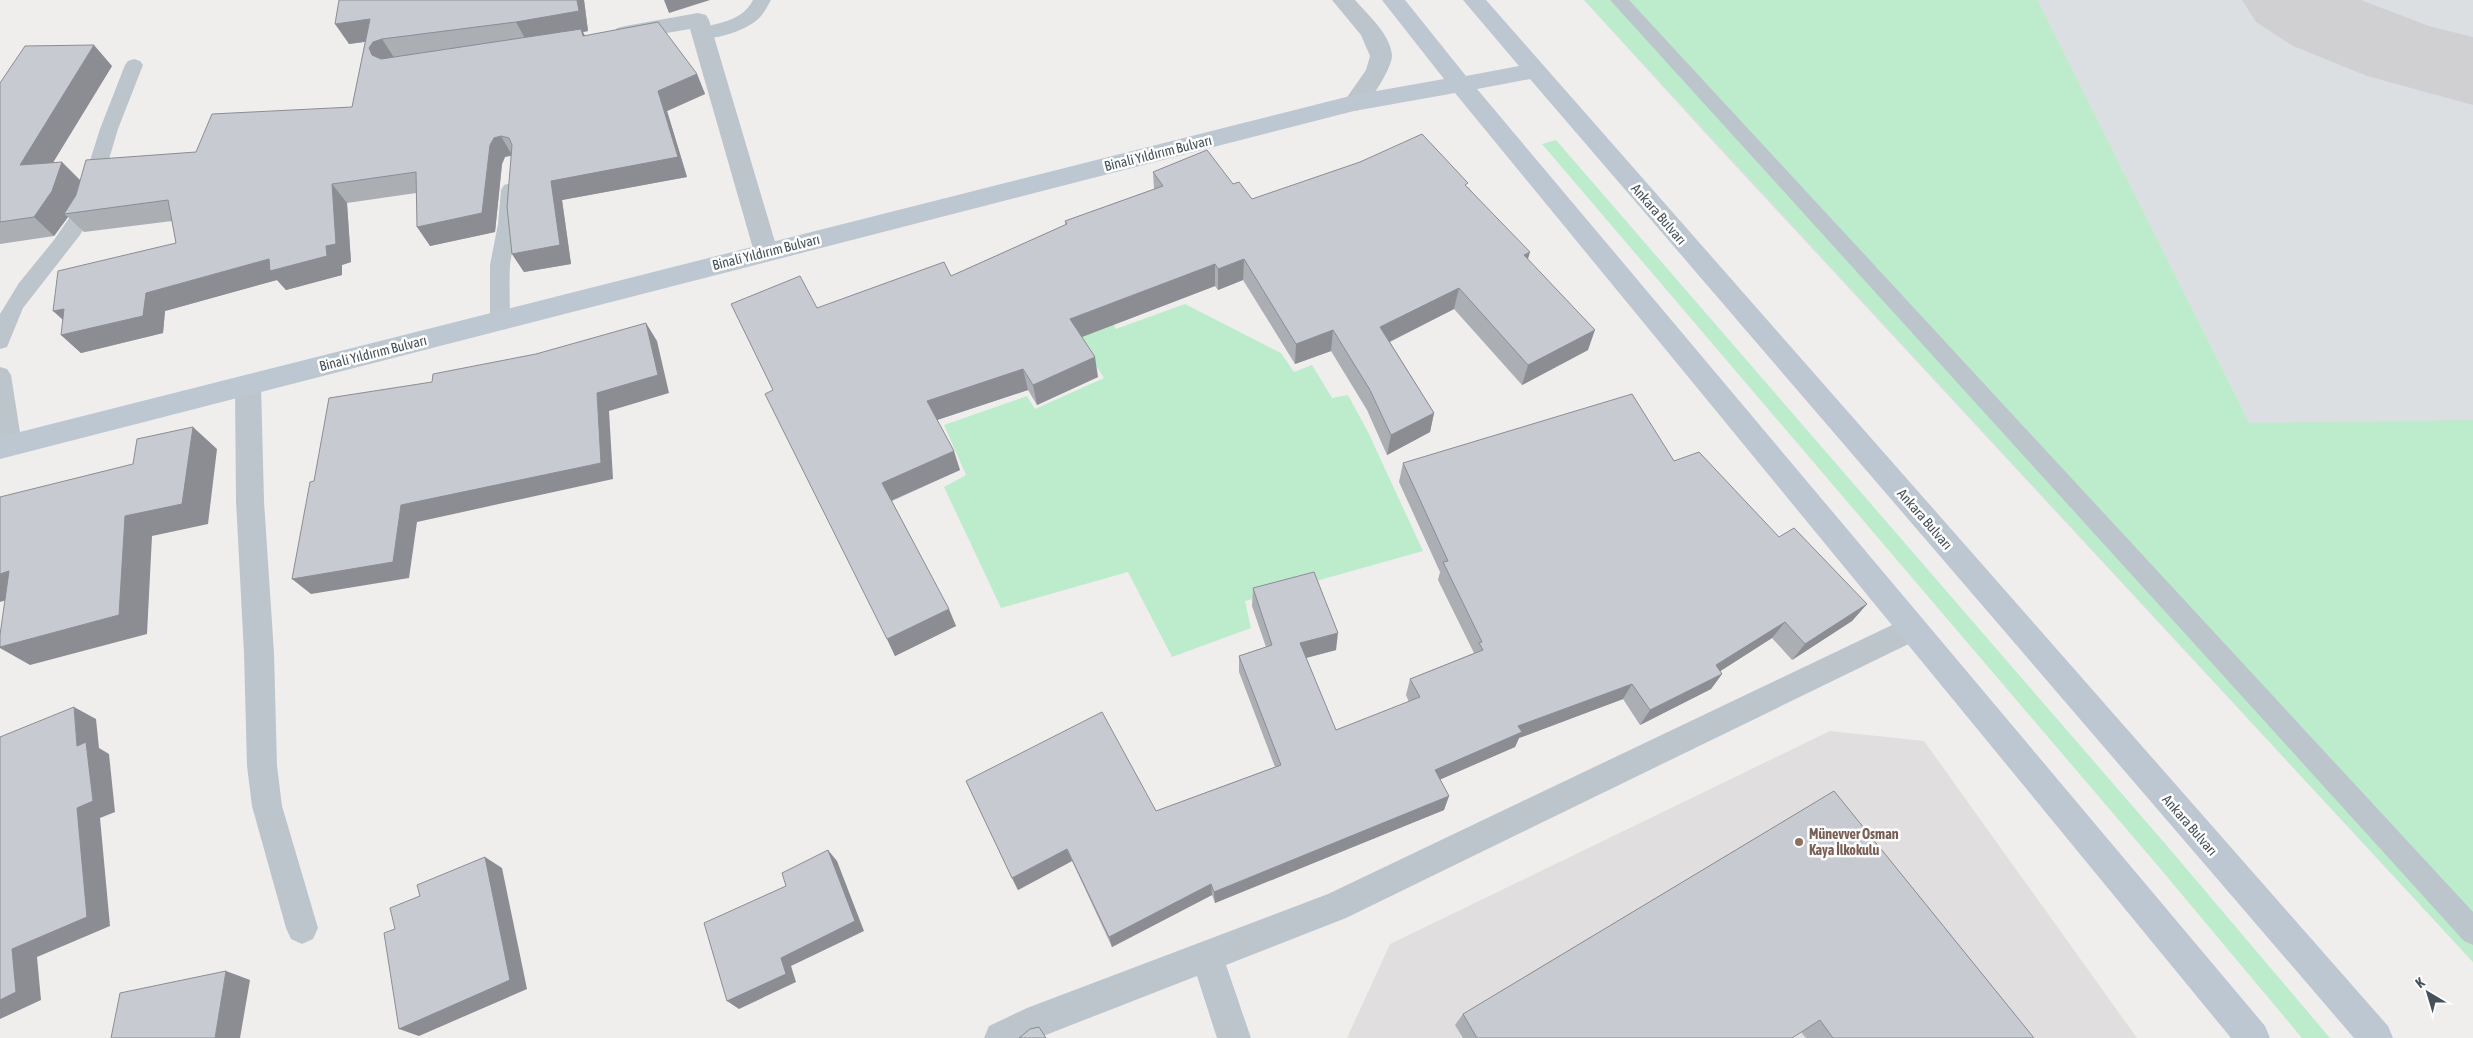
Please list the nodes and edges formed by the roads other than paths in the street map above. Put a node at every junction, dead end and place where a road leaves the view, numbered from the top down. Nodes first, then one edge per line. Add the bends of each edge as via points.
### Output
1 (762, 0) edge
2 (1343, 0) edge
3 (1393, 0) edge
4 (1474, 0) edge
5 (1620, 0) edge
6 (702, 34) junction
7 (606, 37) edge
8 (134, 64) dead end
9 (1535, 71) junction
10 (1461, 84) junction
11 (1354, 103) junction
12 (512, 172) edge
13 (766, 252) junction
14 (500, 320) junction
15 (0, 341) edge
16 (0, 375) edge
17 (248, 385) junction
18 (6, 446) edge
19 (1913, 628) junction
20 (302, 928) dead end
21 (2473, 932) edge
22 (1207, 957) junction
23 (1001, 1038) edge
24 (1234, 1038) edge
25 (2253, 1038) edge
26 (2376, 1038) edge

1 - 6 lane via 752,17
2 - 11 street via 1381,49 1381,63
3 - 10 main road
4 - 9 main road, Ankara Bulvarı
5 - 21 lane
6 - 7 street via 698,20
6 - 13 street
8 - 15 lane via 112,117 83,212 54,254 32,278 4,323
9 - 10 main road, Binali Yıldırım Bulvarı
9 - 26 main road, Ankara Bulvarı
10 - 11 main road, Binali Yıldırım Bulvarı
10 - 19 main road
11 - 13 main road, Binali Yıldırım Bulvarı
12 - 14 lane via 508,224 500,265
13 - 14 main road, Binali Yıldırım Bulvarı
14 - 17 main road, Binali Yıldırım Bulvarı
16 - 18 lane
17 - 18 main road, Binali Yıldırım Bulvarı
17 - 20 street via 250,510 262,766 266,806
19 - 22 street via 1335,907
19 - 25 main road
22 - 23 street via 1039,1020
22 - 24 street

